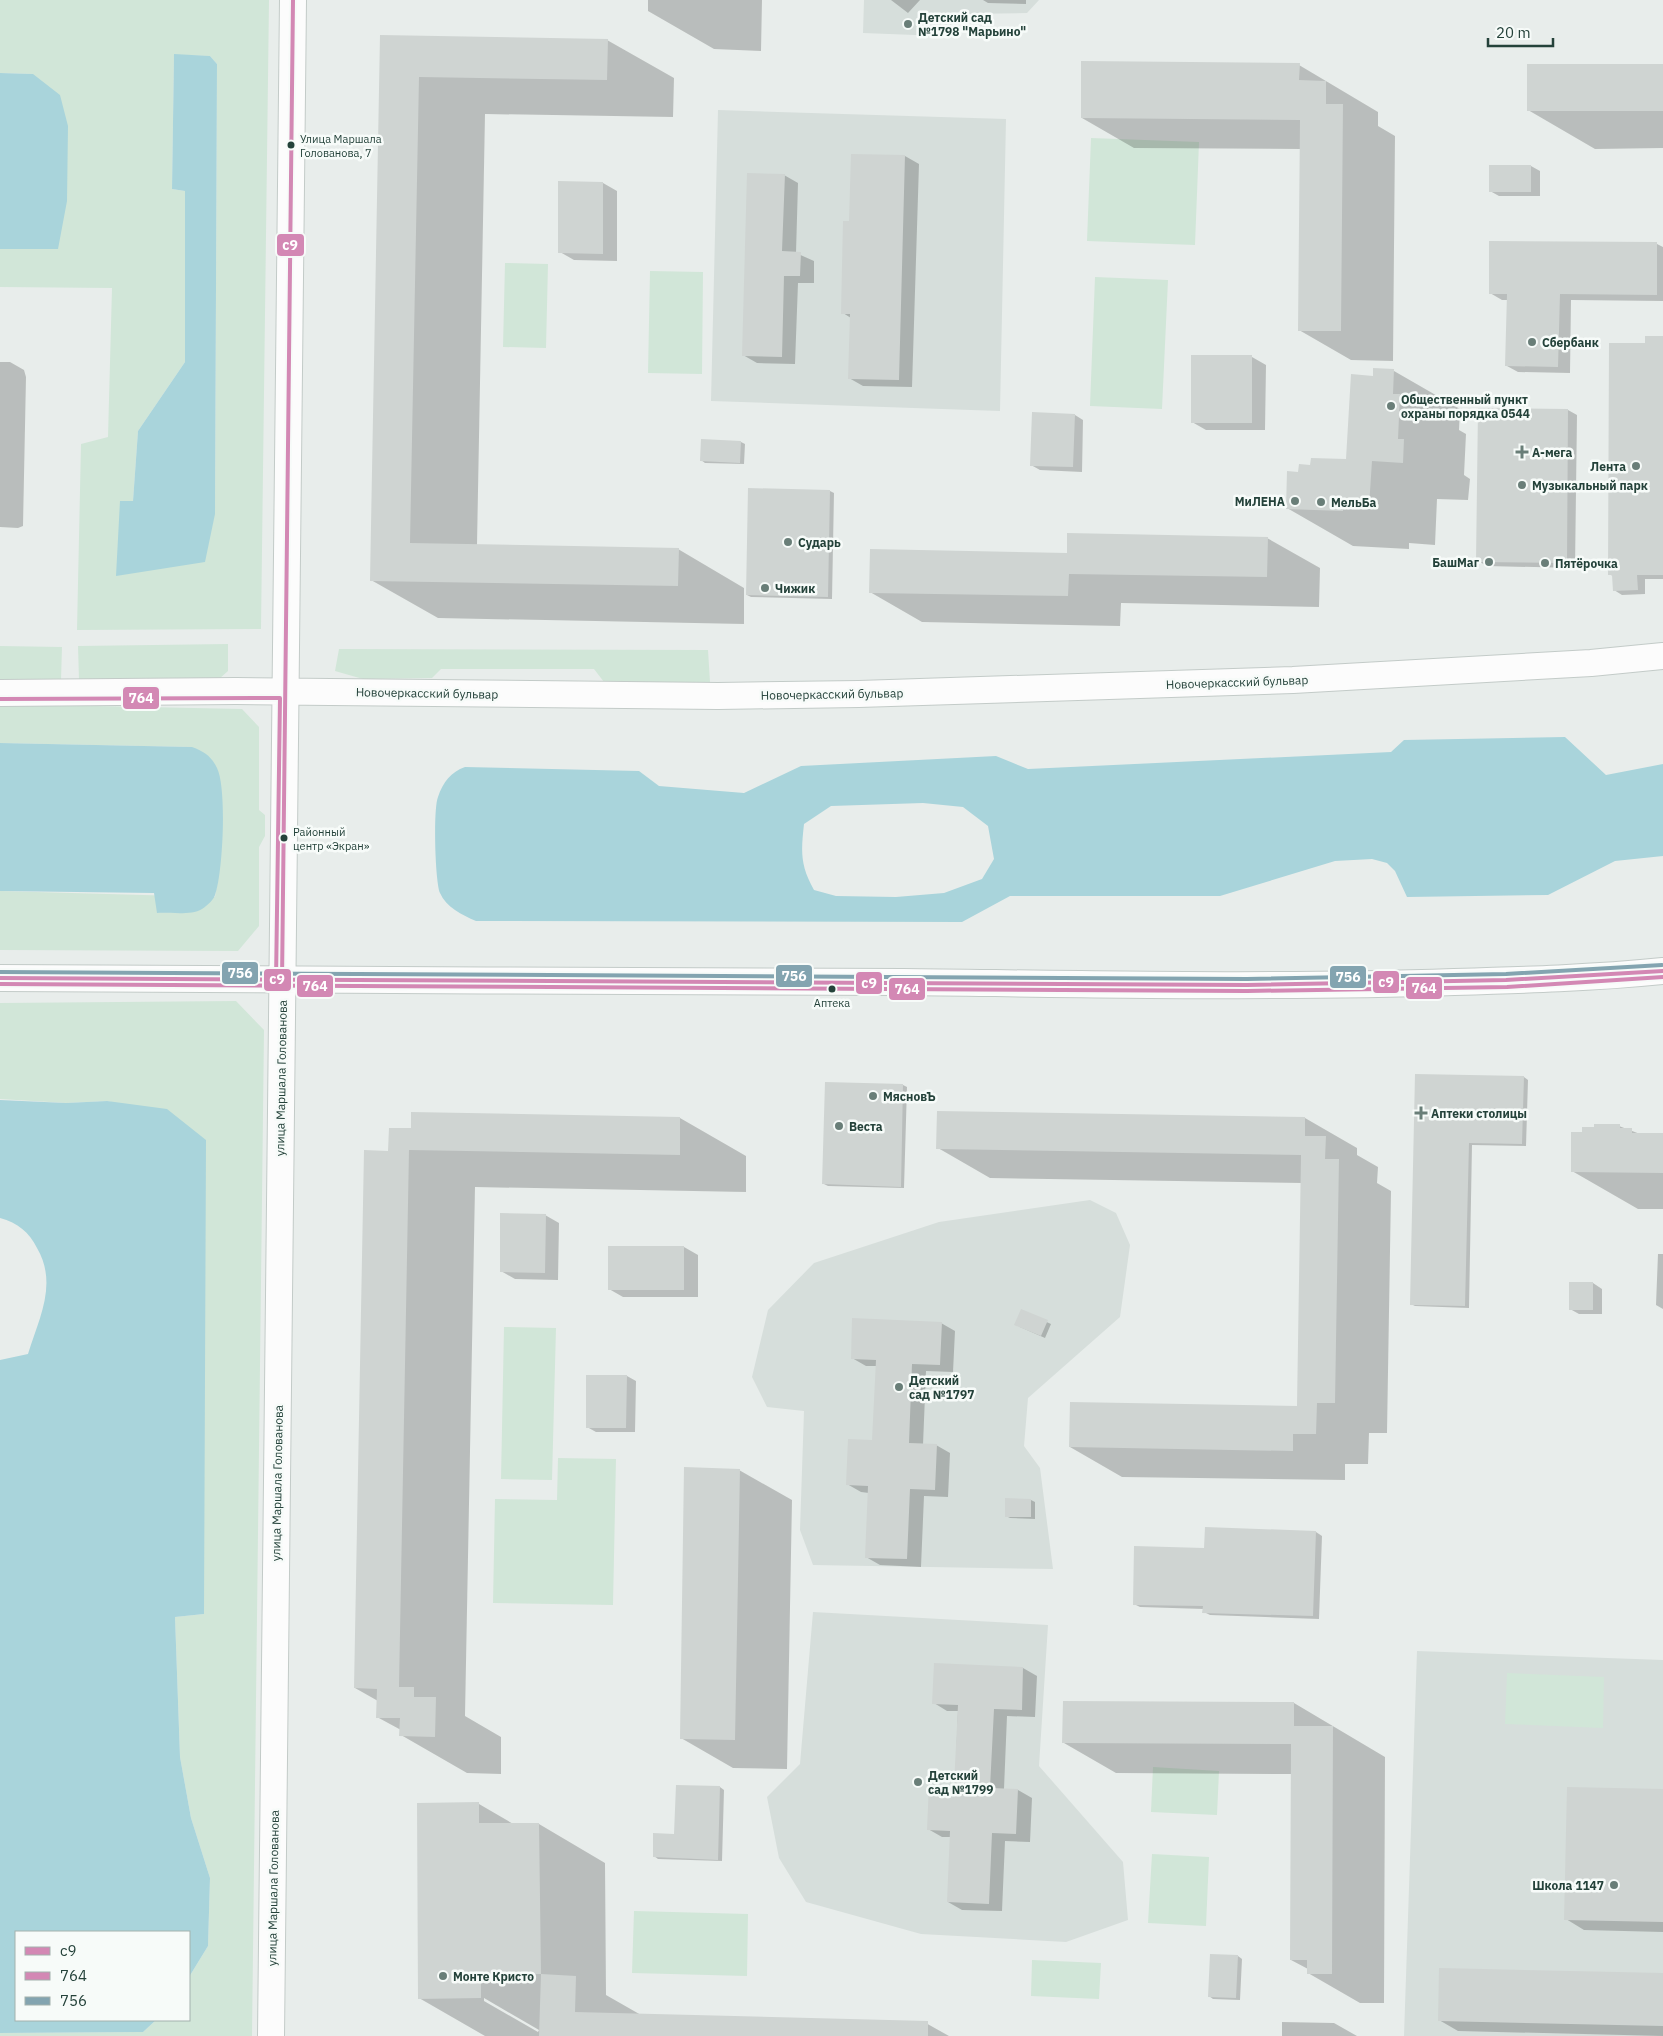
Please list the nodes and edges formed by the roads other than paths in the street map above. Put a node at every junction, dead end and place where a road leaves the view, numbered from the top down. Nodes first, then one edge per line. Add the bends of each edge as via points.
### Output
1 (293, 0) edge
2 (1663, 656) edge
3 (286, 692) junction
4 (0, 693) edge
5 (1663, 971) edge
6 (0, 978) edge
7 (282, 982) junction
8 (271, 2036) edge

1 - 3 street, улица Маршала Голованова
2 - 3 street, Новочеркасский бульвар via 1293,680 859,694
3 - 4 street, Новочеркасский бульвар
3 - 7 street, улица Маршала Голованова
5 - 7 street via 1593,978 1240,987 832,981
6 - 7 street
7 - 8 street, улица Маршала Голованова

